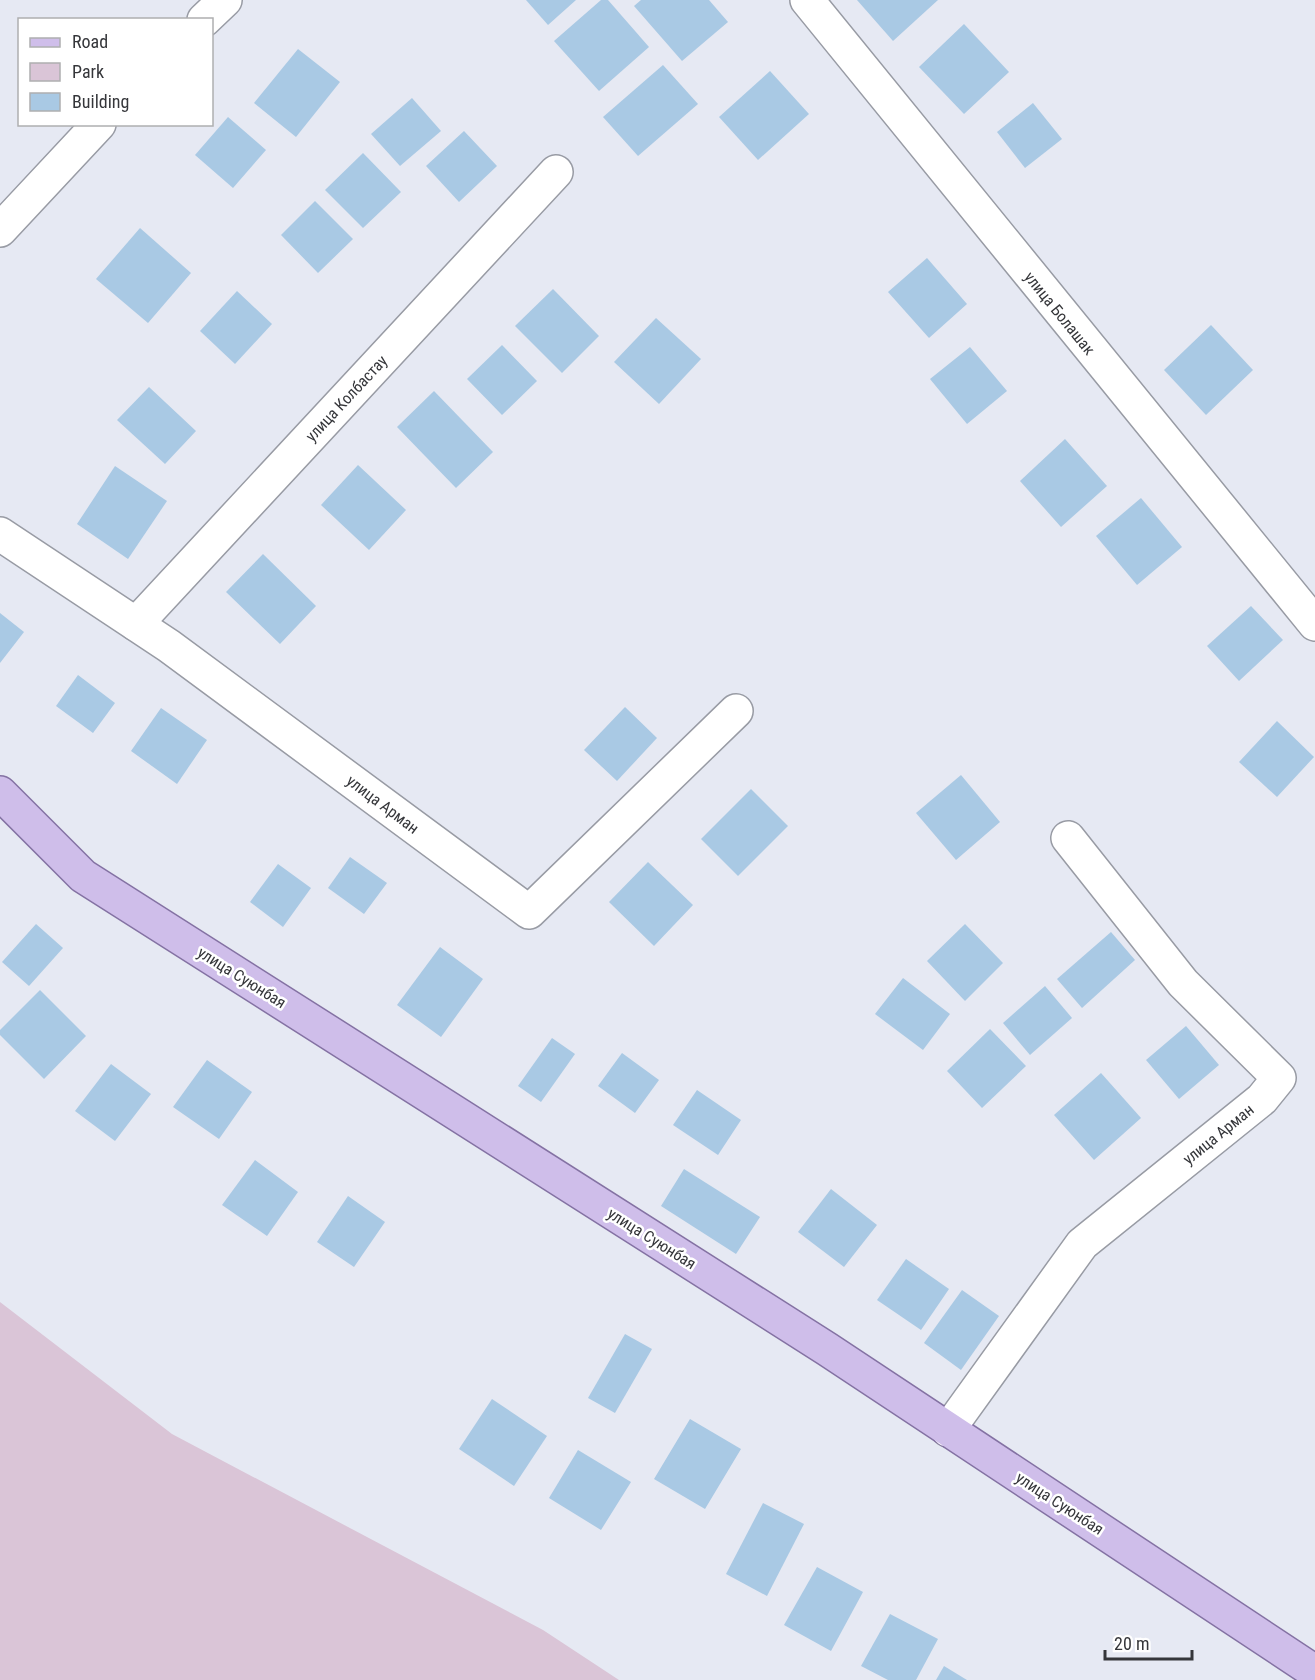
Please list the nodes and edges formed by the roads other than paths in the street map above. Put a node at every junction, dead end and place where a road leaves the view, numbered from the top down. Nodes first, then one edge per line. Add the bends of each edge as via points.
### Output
1 (225, 0) edge
2 (807, 0) edge
3 (206, 18) edge
4 (97, 126) edge
5 (556, 172) dead end
6 (0, 230) edge
7 (0, 534) edge
8 (136, 624) junction
9 (1315, 624) edge
10 (736, 711) dead end
11 (0, 793) edge
12 (1068, 838) dead end
13 (948, 1430) junction
14 (1315, 1672) edge

1 - 3 street
2 - 9 street, улица Болашак
4 - 6 street
5 - 8 street, улица Колбастау
7 - 8 street, улица Арман
8 - 10 street, улица Арман via 529,912
11 - 13 main road, улица Суюнбая via 83,876
12 - 13 street, улица Арман via 1183,983 1279,1078 1262,1099 1082,1244
13 - 14 main road, улица Суюнбая

